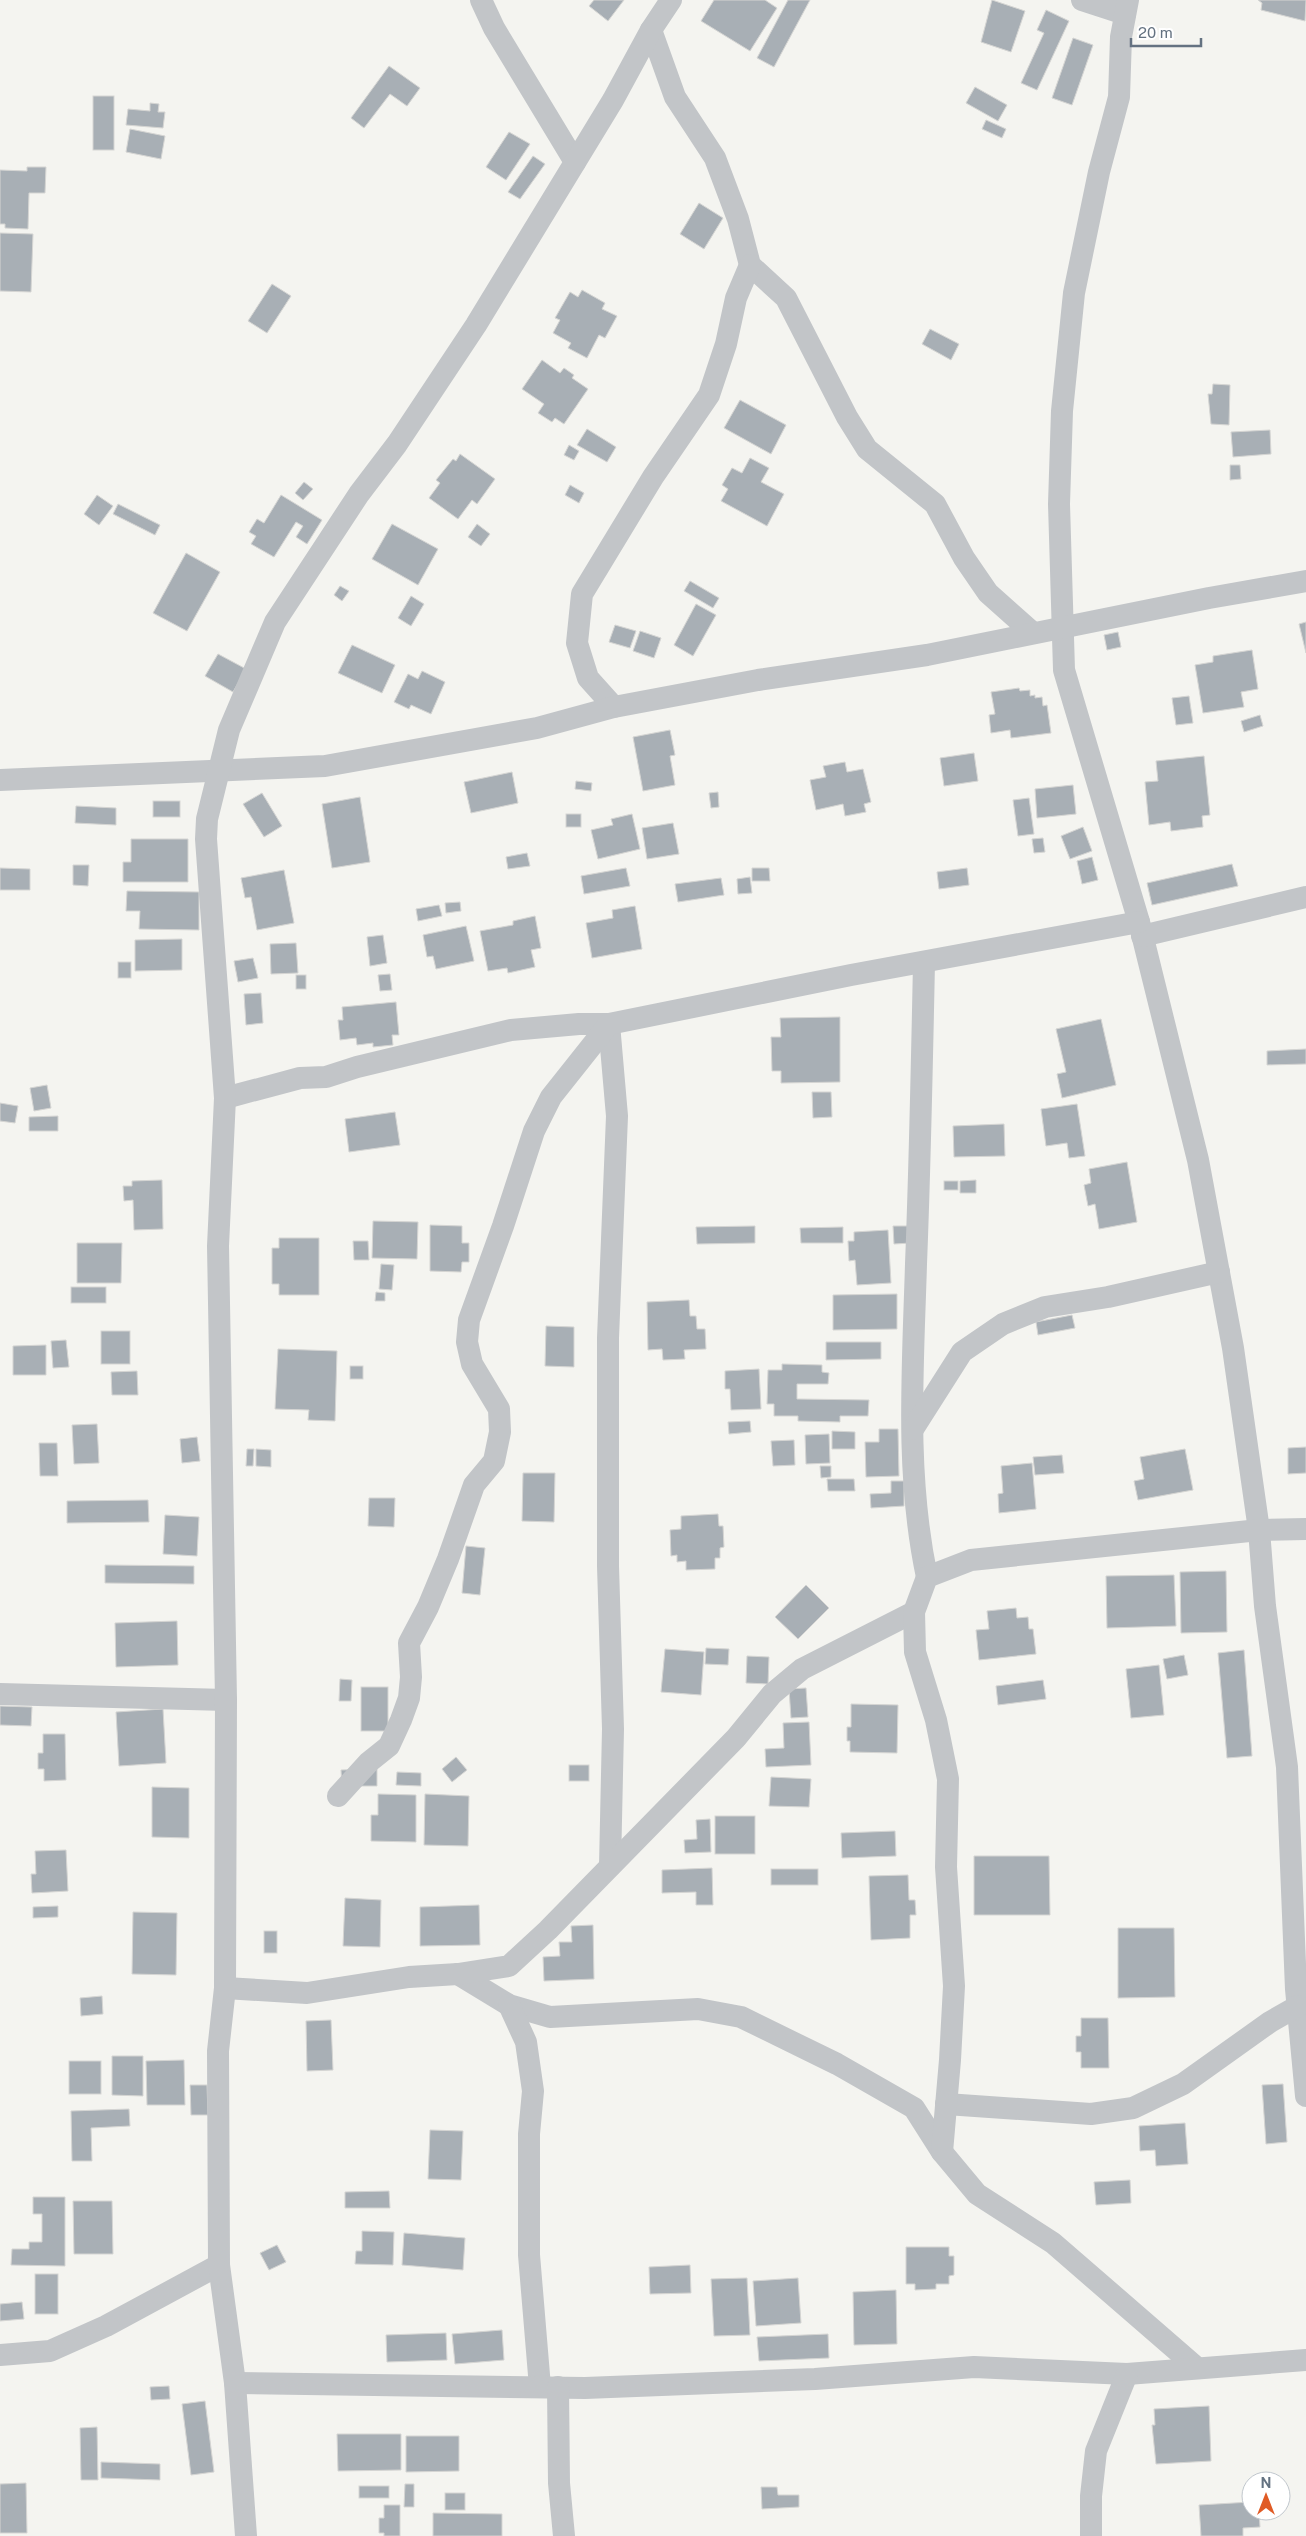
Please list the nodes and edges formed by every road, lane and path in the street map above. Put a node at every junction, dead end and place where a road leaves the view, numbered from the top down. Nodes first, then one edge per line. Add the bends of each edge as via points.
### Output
1 (481, 0) edge
2 (671, 0) edge
3 (1082, 0) edge
4 (1126, 7) edge
5 (651, 30) junction
6 (575, 162) junction
7 (750, 265) junction
8 (1306, 581) edge
9 (1063, 627) junction
10 (1033, 633) junction
11 (614, 706) junction
12 (217, 771) junction
13 (0, 780) edge
14 (1306, 897) edge
15 (1141, 929) junction
16 (924, 962) junction
17 (609, 1024) junction
18 (224, 1098) junction
19 (1219, 1272) junction
20 (913, 1429) junction
21 (1259, 1530) junction
22 (1306, 1530) edge
23 (926, 1577) junction
24 (914, 1612) junction
25 (0, 1694) edge
26 (226, 1700) junction
27 (338, 1796) dead end
28 (610, 1866) junction
29 (458, 1974) junction
30 (225, 1988) junction
31 (1300, 1993) edge
32 (509, 2005) junction
33 (1306, 2096) edge
34 (946, 2104) junction
35 (942, 2152) junction
36 (219, 2265) junction
37 (0, 2355) edge
38 (1306, 2360) edge
39 (1196, 2367) junction
40 (1126, 2374) junction
41 (234, 2382) junction
42 (549, 2387) junction
43 (246, 2536) edge
44 (564, 2536) edge
45 (1091, 2536) edge

1 - 6 street via 494,28
2 - 5 street
3 - 4 street
4 - 9 street via 1119,96 1074,292 1062,411 1059,504
5 - 6 street
5 - 7 street via 675,97 715,158 738,219
6 - 12 street via 476,325 275,622 229,730
7 - 10 street via 786,298 867,449 935,504 964,558 988,593
7 - 11 street via 736,298 726,344 709,395 653,477 582,594 577,643 588,678
8 - 9 street
9 - 10 street
9 - 15 street via 1064,670
10 - 11 street via 927,655 758,680
11 - 12 street via 537,728 324,766
12 - 13 street
12 - 18 street via 206,839
14 - 15 street
15 - 16 street
15 - 19 street via 1198,1160
16 - 17 street
16 - 20 street
17 - 18 street via 511,1030 326,1077 300,1078
17 - 27 street via 551,1097 534,1131 469,1320 467,1342 472,1364 499,1409 500,1432 494,1461 474,1485 448,1559 410,1643 409,1698 389,1746 369,1762
17 - 28 street via 617,1116 608,1338 608,1566 613,1729
18 - 26 street via 218,1246
19 - 20 street via 1045,1307 1003,1324 962,1352
19 - 21 street
20 - 23 street via 918,1536
21 - 22 street
21 - 23 street via 971,1560
21 - 31 street via 1265,1606 1287,1767
23 - 24 street
24 - 28 street via 802,1669 772,1694 736,1738
24 - 34 street via 915,1652 936,1720 948,1779 946,1867 954,1986
25 - 26 street
26 - 30 street
28 - 29 street via 509,1966
29 - 30 street via 409,1977 307,1993
29 - 32 street
30 - 36 street via 218,2050
31 - 33 street
31 - 34 street via 1270,2022 1183,2084 1133,2108 1091,2114
32 - 35 street via 550,2017 698,2009 741,2017 837,2064 914,2108
32 - 42 street via 526,2042 533,2091 529,2134 529,2255
34 - 35 street
35 - 39 street via 977,2194 1053,2244
36 - 37 street via 106,2326 50,2351
36 - 41 street
38 - 39 street
39 - 40 street
40 - 42 street via 974,2368 815,2379
40 - 45 street via 1096,2452
41 - 42 street
41 - 43 street
42 - 44 street

